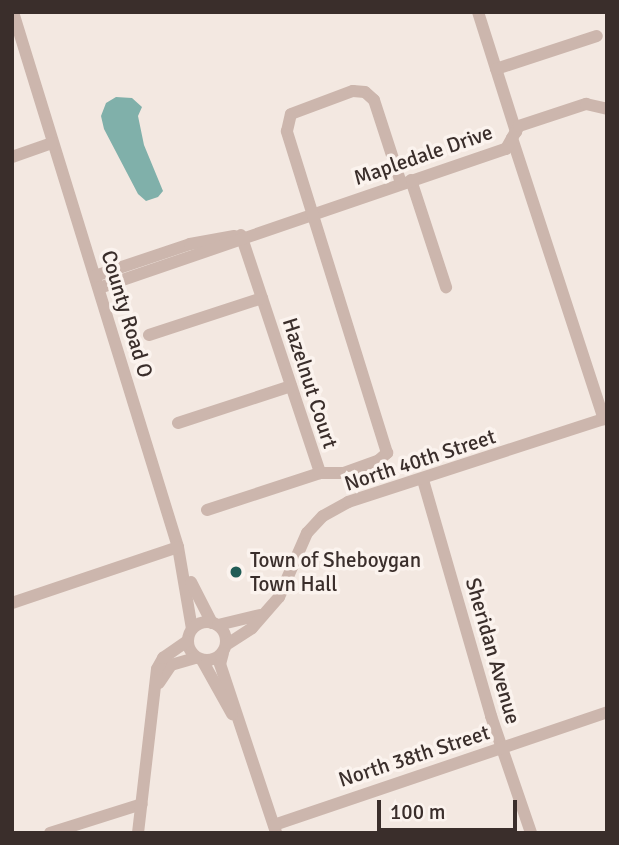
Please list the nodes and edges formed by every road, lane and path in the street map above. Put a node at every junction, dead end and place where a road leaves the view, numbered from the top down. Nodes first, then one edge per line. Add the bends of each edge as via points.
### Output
1 (13, 12) edge
2 (478, 12) edge
3 (597, 36) dead end
4 (496, 69) junction
5 (607, 109) edge
6 (514, 135) junction
7 (52, 143) junction
8 (12, 156) edge
9 (406, 181) junction
10 (314, 212) junction
11 (241, 235) junction
12 (97, 282) junction
13 (446, 287) dead end
14 (262, 298) junction
15 (149, 335) dead end
16 (291, 386) junction
17 (605, 419) edge
18 (178, 423) dead end
19 (320, 473) junction
20 (423, 480) junction
21 (207, 510) dead end
22 (178, 547) junction
23 (185, 569) junction
24 (12, 603) edge
25 (266, 611) junction
26 (215, 624) junction
27 (190, 635) junction
28 (224, 649) junction
29 (199, 659) junction
30 (156, 690) junction
31 (607, 712) edge
32 (239, 726) junction
33 (501, 748) junction
34 (142, 804) junction
35 (275, 829) edge
36 (50, 833) edge
37 (138, 833) edge
38 (531, 833) edge

1 - 7 street, County Road O
2 - 4 street
3 - 4 street
4 - 6 street
5 - 6 street, Mapledale Drive via 586,104 519,126
6 - 9 street, Mapledale Drive via 506,149
6 - 17 street
7 - 8 street
7 - 12 street, County Road O
9 - 10 street, Mapledale Drive
9 - 10 street via 374,100 365,92 353,91 295,110 287,120
9 - 13 street
10 - 11 street, Mapledale Drive
10 - 19 street, Hazelnut Court via 387,448 379,460 344,473
11 - 12 street, Mapledale Drive via 208,252
11 - 14 street, Hazelnut Court
12 - 22 street, County Road O
14 - 15 street
14 - 16 street, Hazelnut Court
16 - 18 street
16 - 19 street, Hazelnut Court
17 - 20 street, North 40th Street
19 - 21 street
20 - 25 street, North 40th Street via 348,502 323,516 307,533 279,597
20 - 33 street, Sheridan Avenue
22 - 23 street, County Road O
22 - 24 street
23 - 26 street
23 - 27 street, County Road O
25 - 26 street via 245,622
25 - 28 street, North 40th Street
26 - 27 street
26 - 28 street
27 - 29 street
27 - 30 street via 160,660
28 - 29 street, North 40th Street
28 - 32 street via 220,664
29 - 30 street, North 40th Street via 171,665
29 - 32 street
30 - 34 street
31 - 33 street, North 38th Street
32 - 35 street
33 - 35 street, North 38th Street
33 - 38 street, Sheridan Avenue
34 - 36 street
34 - 37 street

